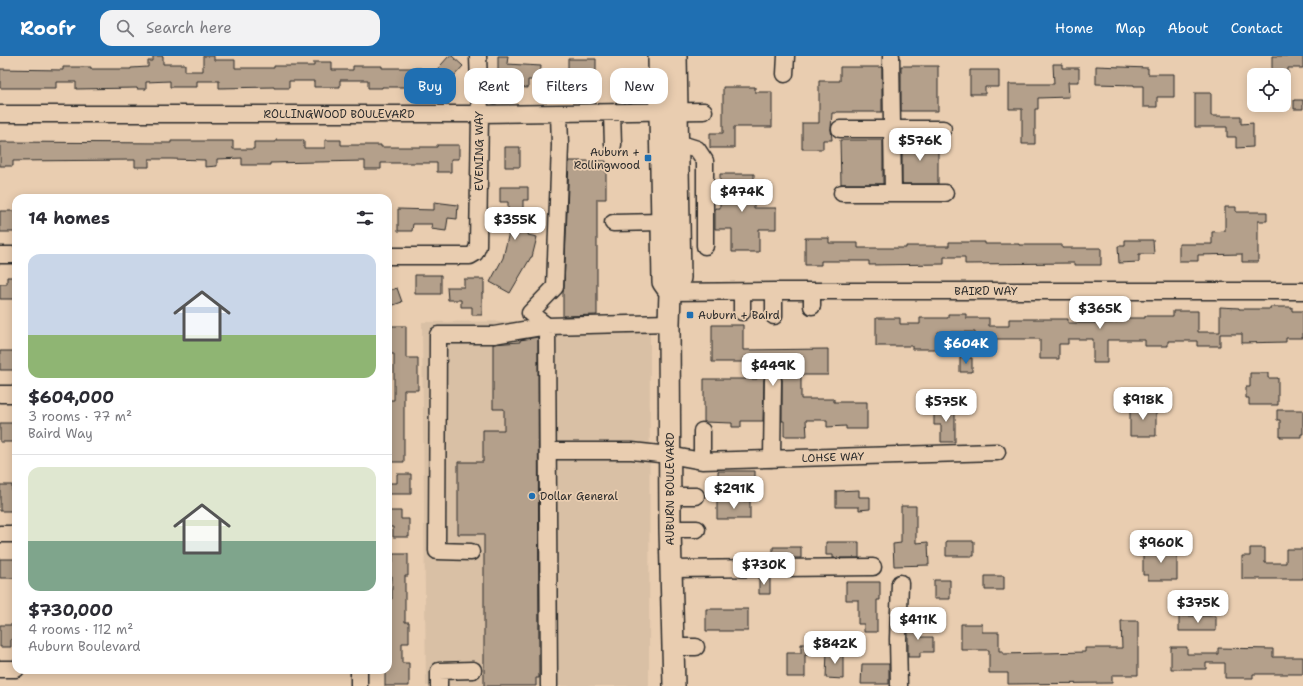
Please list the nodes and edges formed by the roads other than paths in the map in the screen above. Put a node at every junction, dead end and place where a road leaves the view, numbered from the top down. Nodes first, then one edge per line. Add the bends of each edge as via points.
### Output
1 (478, 56) edge
2 (660, 56) edge
3 (676, 56) edge
4 (786, 56) edge
5 (891, 56) edge
6 (785, 74) dead end
7 (668, 111) junction
8 (704, 111) dead end
9 (559, 113) junction
10 (612, 113) junction
11 (0, 114) edge
12 (480, 114) junction
13 (840, 129) dead end
14 (891, 129) junction
15 (944, 129) dead end
16 (678, 143) junction
17 (613, 145) dead end
18 (704, 190) junction
19 (679, 192) junction
20 (842, 193) dead end
21 (893, 193) junction
22 (945, 193) dead end
23 (662, 222) junction
24 (613, 223) dead end
25 (679, 246) junction
26 (0, 255) edge
27 (12, 255) edge
28 (392, 256) edge
29 (774, 291) junction
30 (1303, 291) edge
31 (670, 292) junction
32 (742, 292) junction
33 (742, 312) dead end
34 (774, 316) dead end
35 (669, 323) junction
36 (547, 326) junction
37 (773, 380) dead end
38 (0, 394) edge
39 (12, 394) edge
40 (702, 431) dead end
41 (548, 451) junction
42 (997, 452) dead end
43 (669, 455) junction
44 (772, 459) junction
45 (702, 461) junction
46 (670, 496) junction
47 (696, 496) dead end
48 (670, 530) junction
49 (697, 530) dead end
50 (0, 534) edge
51 (12, 534) edge
52 (471, 552) dead end
53 (873, 567) dead end
54 (671, 569) junction
55 (900, 583) dead end
56 (673, 647) junction
57 (696, 647) dead end
58 (0, 669) edge
59 (12, 669) edge
60 (473, 670) dead end
61 (359, 674) edge
62 (359, 686) edge
63 (439, 686) edge
64 (549, 686) edge
65 (674, 686) edge
66 (899, 686) edge

1 - 12 street, EVENING WAY
2 - 7 main road, AUBURN BOULEVARD
3 - 7 main road, AUBURN BOULEVARD
4 - 6 street
5 - 14 street
7 - 8 street, ROLLINGWOOD BOULEVARD
7 - 10 street, ROLLINGWOOD BOULEVARD
7 - 16 main road, AUBURN BOULEVARD
7 - 23 main road, AUBURN BOULEVARD
9 - 10 street, ROLLINGWOOD BOULEVARD
9 - 12 street, ROLLINGWOOD BOULEVARD
9 - 36 street via 555,287 530,313
10 - 17 street
11 - 12 street, ROLLINGWOOD BOULEVARD
12 - 28 street, EVENING WAY via 478,246 475,253 470,256
13 - 14 street
14 - 15 street
14 - 21 street
16 - 18 street via 697,149 705,161
16 - 19 main road, AUBURN BOULEVARD
18 - 19 street
18 - 25 street via 709,246
19 - 25 main road, AUBURN BOULEVARD
20 - 21 street
21 - 22 street
23 - 24 street
23 - 31 main road, AUBURN BOULEVARD via 663,282
25 - 31 main road, AUBURN BOULEVARD via 680,278
26 - 27 street
29 - 30 street, BAIRD WAY via 812,298
29 - 32 street, BAIRD WAY
29 - 34 street
31 - 32 street, BAIRD WAY
31 - 35 main road, AUBURN BOULEVARD
32 - 33 street
35 - 36 street
35 - 43 main road, AUBURN BOULEVARD
36 - 41 street
36 - 52 street via 494,335 438,335 437,551
37 - 44 street
38 - 39 street
40 - 45 street
41 - 43 street, LOHSE WAY via 632,451
41 - 64 street
42 - 44 street, LOHSE WAY
43 - 45 street, LOHSE WAY
43 - 46 main road, AUBURN BOULEVARD
44 - 45 street, LOHSE WAY
46 - 47 street
46 - 48 main road, AUBURN BOULEVARD
48 - 49 street
48 - 54 main road, AUBURN BOULEVARD
50 - 51 street
53 - 54 street
54 - 56 main road, AUBURN BOULEVARD
55 - 66 street
56 - 57 street
56 - 65 main road, AUBURN BOULEVARD
58 - 59 street
60 - 63 street via 439,671
61 - 62 street

